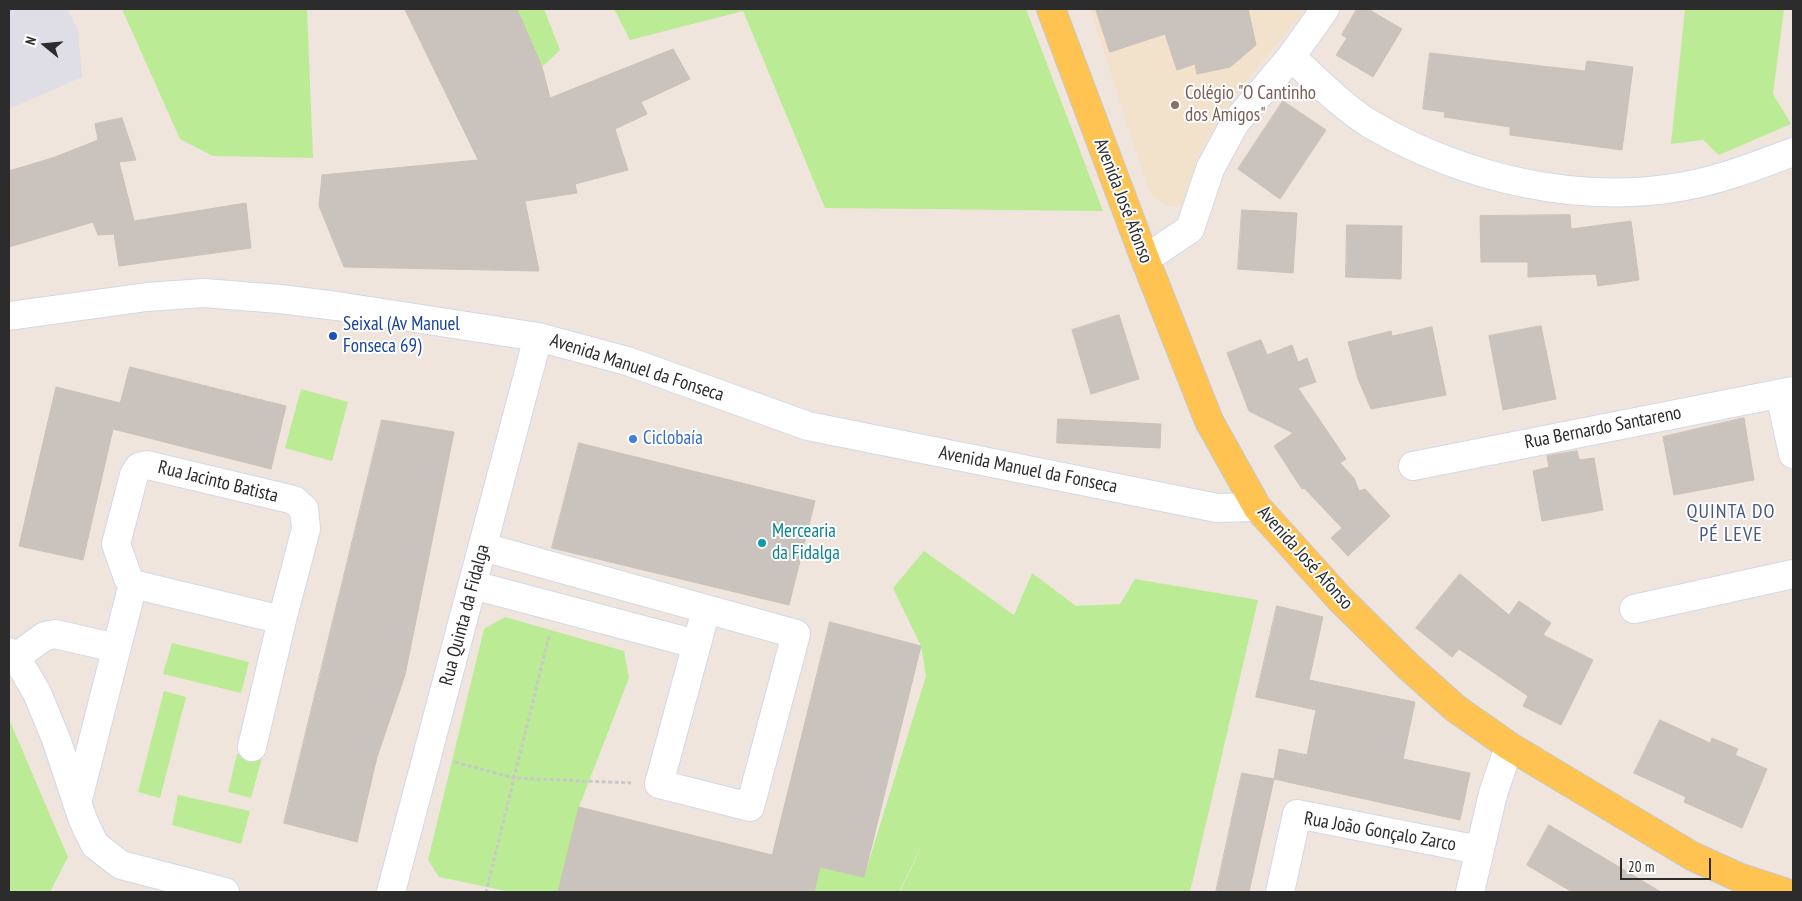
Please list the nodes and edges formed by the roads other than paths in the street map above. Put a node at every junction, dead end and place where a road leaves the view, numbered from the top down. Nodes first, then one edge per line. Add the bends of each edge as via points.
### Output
1 (1051, 9) edge
2 (1325, 9) edge
3 (1291, 57) junction
4 (1793, 152) edge
5 (1145, 259) junction
6 (9, 316) edge
7 (538, 337) junction
8 (1787, 392) edge
9 (1793, 454) edge
10 (1412, 466) dead end
11 (1257, 507) junction
12 (483, 547) junction
13 (1793, 574) edge
14 (133, 584) junction
15 (472, 585) junction
16 (1634, 609) dead end
17 (706, 610) junction
18 (282, 620) junction
19 (696, 644) junction
20 (116, 648) junction
21 (12, 654) edge
22 (1509, 746) junction
23 (252, 747) dead end
24 (77, 803) junction
25 (1479, 850) junction
26 (225, 892) edge
27 (394, 892) edge
28 (1280, 892) edge
29 (1470, 892) edge
30 (1779, 892) edge

1 - 5 main road, Avenida José Afonso
2 - 3 street
3 - 4 street via 1348,108 1372,124 1436,156 1482,173 1531,184 1597,191 1684,186 1735,174
3 - 5 street via 1235,123 1210,169 1190,229
5 - 11 main road, Avenida José Afonso via 1209,421
6 - 7 street, Avenida Manuel da Fonseca via 137,298 204,293 336,306
7 - 11 street, Avenida Manuel da Fonseca via 627,361 808,426 1217,508
7 - 12 street, Rua Quinta da Fidalga
8 - 9 street
8 - 10 street, Rua Bernardo Santareno
11 - 22 main road, Avenida José Afonso via 1340,599 1408,666 1455,708
12 - 15 street, Rua Quinta da Fidalga
12 - 17 street
13 - 16 street
14 - 18 street
14 - 18 street, Rua Jacinto Batista via 116,544 134,475 139,467 147,465 294,500 304,509 306,529
14 - 20 street
15 - 19 street
15 - 27 street, Rua Quinta da Fidalga
17 - 19 street
17 - 19 street via 796,634 750,807 660,784
18 - 23 street, Rua Jacinto Batista
20 - 21 street via 55,634
20 - 24 street
21 - 24 street via 41,702
22 - 25 street
22 - 30 main road, Avenida José Afonso via 1692,856
24 - 26 street via 95,845 121,864
25 - 28 street, Rua João Gonçalo Zarco via 1297,814
25 - 29 street

